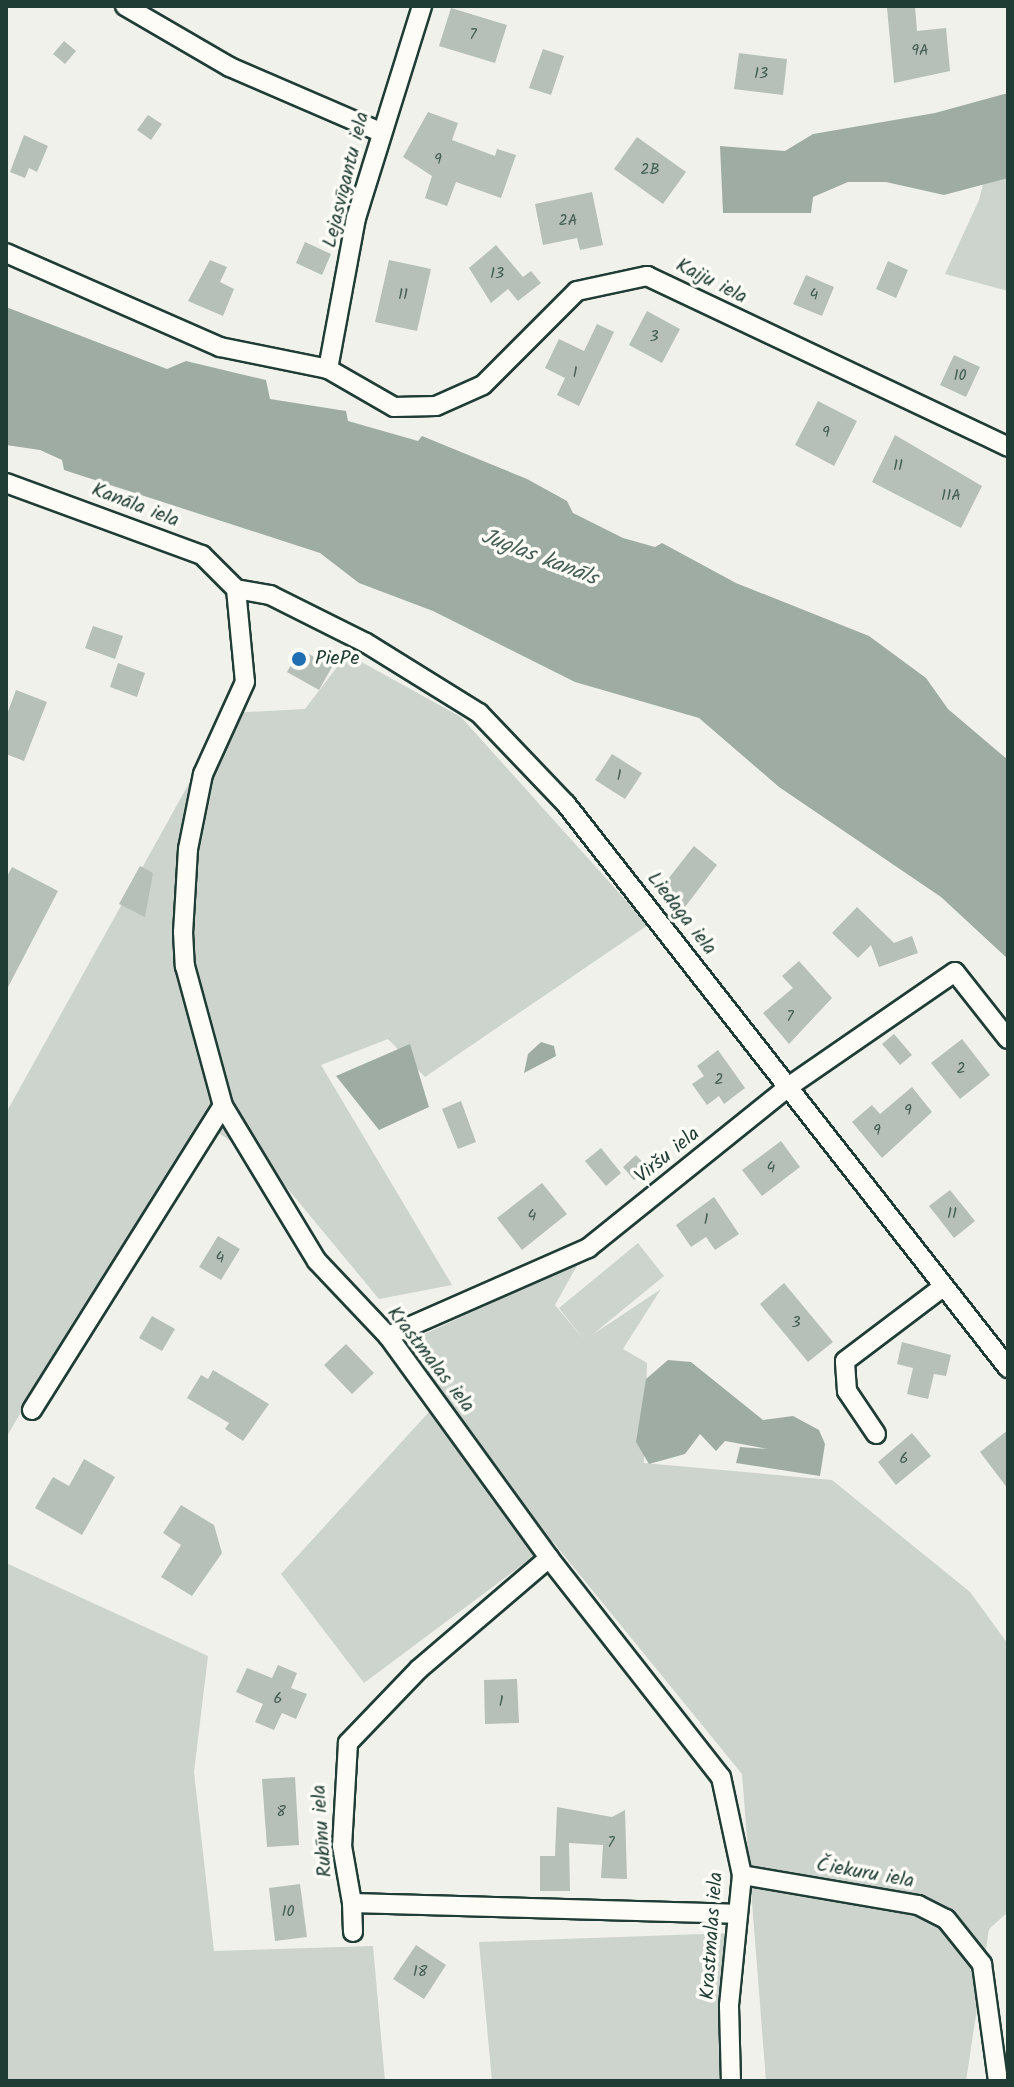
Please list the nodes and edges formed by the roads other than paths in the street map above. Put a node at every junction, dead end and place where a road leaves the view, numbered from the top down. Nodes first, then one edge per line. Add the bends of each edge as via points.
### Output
1 (125, 6) edge
2 (422, 6) edge
3 (380, 132) junction
4 (6, 253) edge
5 (328, 369) junction
6 (1008, 447) edge
7 (6, 483) edge
8 (236, 589) junction
9 (1008, 1039) edge
10 (791, 1085) junction
11 (223, 1106) junction
12 (944, 1286) junction
13 (388, 1336) junction
14 (1008, 1368) edge
15 (32, 1410) dead end
16 (876, 1434) dead end
17 (549, 1558) junction
18 (742, 1875) junction
19 (352, 1903) junction
20 (735, 1914) junction
21 (353, 1932) dead end
22 (731, 2081) edge
23 (998, 2081) edge

1 - 3 street via 230,67
2 - 3 street, Lejasvīgantu iela
3 - 5 street, Lejasvīgantu iela
4 - 5 street, Kaiju iela via 220,347
5 - 6 street, Kaiju iela via 394,407 436,406 483,385 577,291 647,276
7 - 8 street, Kanāla iela via 202,555
8 - 10 street, Liedaga iela via 270,595 366,643 479,713 566,804
8 - 11 street, Krastmalas iela via 248,660 245,682 203,774 188,849 183,932 185,966
9 - 10 street, Viršu iela via 955,972
10 - 12 street, Liedaga iela
10 - 13 street, Viršu iela via 588,1248
11 - 13 street, Krastmalas iela via 317,1261
11 - 15 street
12 - 14 street, Liedaga iela
12 - 16 street via 845,1361 847,1391
13 - 17 street, Krastmalas iela
17 - 18 street, Krastmalas iela via 721,1777
17 - 19 street, Rubīnu iela via 419,1669 348,1743 342,1846
18 - 20 street, Krastmalas iela
18 - 23 street, Čiekuru iela via 918,1905 946,1919 982,1964
19 - 20 street
19 - 21 street, Rubīnu iela
20 - 22 street, Krastmalas iela

